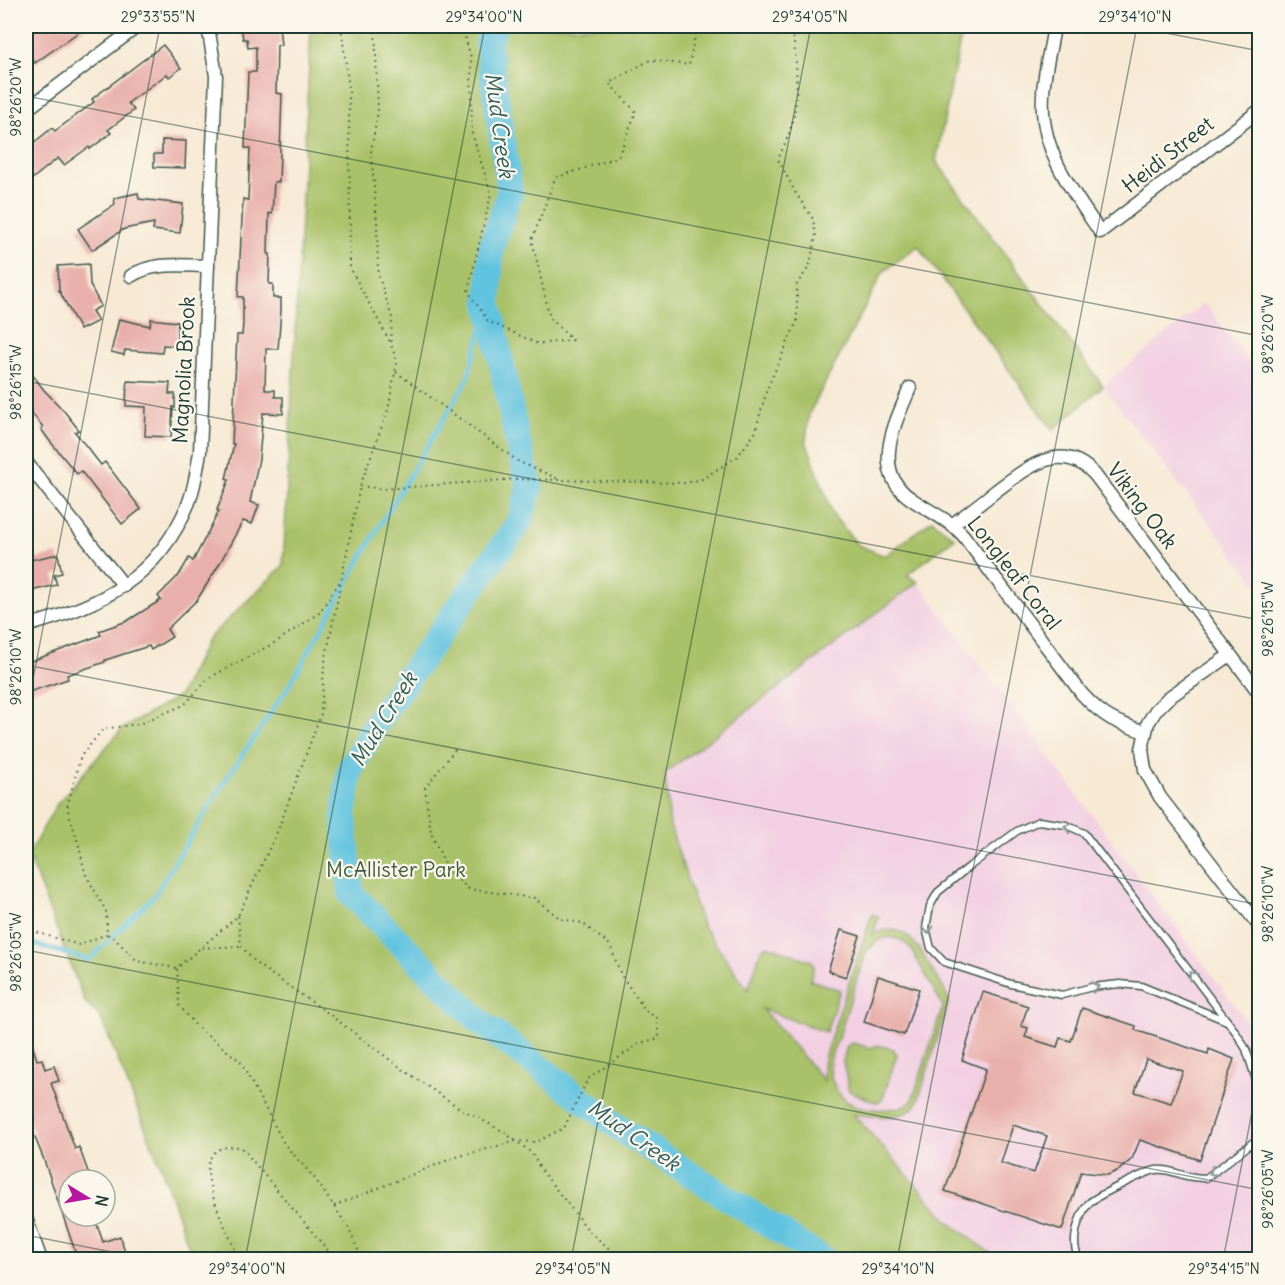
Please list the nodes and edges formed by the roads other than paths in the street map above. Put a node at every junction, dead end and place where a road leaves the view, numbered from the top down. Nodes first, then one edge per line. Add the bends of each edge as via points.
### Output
1 (138, 26) edge
2 (208, 26) edge
3 (1054, 26) edge
4 (26, 110) edge
5 (1260, 110) edge
6 (208, 266) junction
7 (131, 276) dead end
8 (910, 388) dead end
9 (26, 462) edge
10 (952, 524) junction
11 (124, 586) junction
12 (26, 626) edge
13 (1230, 655) junction
14 (1260, 694) edge
15 (1145, 732) junction
16 (1260, 927) edge
17 (1227, 1021) junction
18 (1260, 1092) edge
19 (1260, 1137) edge
20 (26, 1218) edge
21 (41, 1260) edge
22 (1080, 1260) edge

1 - 4 street
2 - 6 street, Magnolia Brook via 216,76
3 - 5 street, Heidi Street via 1043,93 1047,139 1066,182 1100,232
6 - 7 street via 158,266
6 - 11 street, Magnolia Brook via 200,452 194,483 172,535
8 - 10 street, Longleaf Coral via 889,439 893,476 904,494
9 - 11 street
10 - 13 street, Viking Oak via 1043,460 1070,458 1082,463
10 - 15 street, Longleaf Coral via 1082,694 1106,717
11 - 12 street, Magnolia Brook via 92,604
13 - 14 street, Viking Oak
13 - 15 street via 1168,698 1156,710
15 - 16 street via 1145,770 1160,797
17 -> 17 lane via 1084,833 1066,825 1039,821 1017,831 938,891 930,906 926,928 931,948 944,962 1011,984 1062,995 1092,987 1141,986
17 - 18 lane via 1246,1049
19 -> 22 lane via 1206,1178 1168,1169 1153,1170 1091,1201 1075,1233
20 - 21 street

